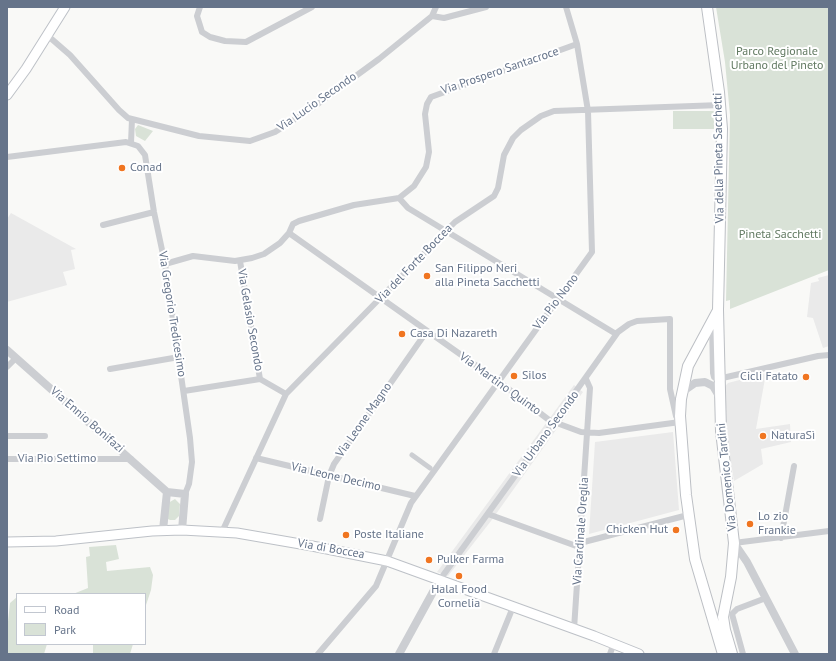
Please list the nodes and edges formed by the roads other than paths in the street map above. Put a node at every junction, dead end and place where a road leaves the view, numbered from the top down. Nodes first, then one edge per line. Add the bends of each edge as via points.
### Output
1 (65, 7) edge
2 (200, 7) edge
3 (312, 7) edge
4 (436, 7) edge
5 (486, 7) edge
6 (566, 7) edge
7 (707, 7) edge
8 (432, 16) junction
9 (47, 35) junction
10 (577, 44) junction
11 (7, 95) edge
12 (721, 105) junction
13 (588, 111) junction
14 (132, 119) junction
15 (131, 143) junction
16 (7, 157) edge
17 (399, 198) junction
18 (154, 212) junction
19 (103, 225) dead end
20 (446, 230) junction
21 (289, 233) junction
22 (240, 261) junction
23 (165, 264) junction
24 (381, 298) junction
25 (558, 298) junction
26 (718, 310) junction
27 (712, 323) junction
28 (427, 331) junction
29 (616, 334) junction
30 (7, 350) edge
31 (829, 355) edge
32 (179, 357) junction
33 (16, 358) junction
34 (7, 367) edge
35 (110, 369) dead end
36 (586, 379) junction
37 (720, 379) junction
38 (260, 380) junction
39 (498, 381) junction
40 (184, 391) junction
41 (682, 392) junction
42 (286, 394) junction
43 (720, 399) junction
44 (554, 422) junction
45 (680, 422) junction
46 (588, 434) junction
47 (7, 436) edge
48 (45, 436) dead end
49 (412, 455) dead end
50 (256, 458) junction
51 (7, 459) edge
52 (131, 459) junction
53 (794, 466) dead end
54 (430, 468) dead end
55 (329, 476) junction
56 (167, 492) junction
57 (185, 494) junction
58 (415, 496) junction
59 (488, 514) junction
60 (688, 514) junction
61 (320, 519) dead end
62 (163, 530) junction
63 (182, 530) junction
64 (829, 531) edge
65 (222, 532) junction
66 (781, 538) junction
67 (7, 542) edge
68 (734, 543) junction
69 (579, 545) junction
70 (387, 561) junction
71 (439, 581) junction
72 (766, 598) junction
73 (513, 607) junction
74 (574, 628) junction
75 (614, 643) junction
76 (318, 654) edge
77 (399, 654) edge
78 (494, 654) edge
79 (610, 654) edge
80 (639, 654) edge
81 (723, 654) edge
82 (732, 654) edge
83 (743, 654) edge
84 (795, 654) edge

1 - 9 main road
2 - 3 street via 197,16 202,32 225,41 246,42
4 - 8 street
5 - 8 street via 444,18
6 - 10 street, Via Pio Nono
7 - 12 main road, Via della Pineta Sacchetti
8 - 14 street, Via Lucio Secondo via 379,59 308,110 275,132 259,139 246,141 205,137
9 - 11 main road
9 - 14 street, Via Lucio Secondo via 70,55 119,110
10 - 13 street, Via Pio Nono
10 - 17 street, Via Prospero Santacroce via 431,97 426,110 429,152 426,167 414,186
12 - 13 street, Via del Forte Boccea
12 - 26 main road, Via della Pineta Sacchetti via 722,190
13 - 20 street, Via del Forte Boccea via 549,112 521,130 513,138 504,155 494,196
13 - 25 street, Via Pio Nono via 593,248 592,253
14 - 15 street
15 - 16 street
15 - 18 street, Via Gregorio Tredicesimo via 140,148 145,155
17 - 20 street via 408,208
17 - 21 street via 354,205 306,218 294,223
18 - 19 street
18 - 23 street, Via Gregorio Tredicesimo
20 - 24 street, Via del Forte Boccea
20 - 25 street
21 - 22 street via 264,254
21 - 24 street, Via Martino Quinto
22 - 23 street via 193,256
22 - 38 street, Via Gelasio Secondo
23 - 32 street, Via Gregorio Tredicesimo
24 - 28 street, Via Martino Quinto
24 - 42 street, Via del Forte Boccea
25 - 29 street
25 - 39 street, Via Pio Nono
26 - 27 main road
26 - 37 main road, Via Domenico Tardini
27 - 37 street, Via Domenico Tardini via 713,374 715,378
27 - 41 main road via 688,366
28 - 39 street, Via Martino Quinto
28 - 55 street, Via Leone Magno via 341,453
29 - 36 street, Via Urbano Secondo
29 - 45 street, Via Urbano Secondo via 637,321 670,320 670,389 676,416
30 - 33 street, Via Ennio Bonifazi
31 - 37 street
32 - 35 street
32 - 40 street, Via Gregorio Tredicesimo
33 - 34 street
33 - 52 street, Via Ennio Bonifazi
36 - 44 street, Via Urbano Secondo
36 - 46 street, Via Cardinale Oreglia via 590,388
37 - 43 main road, Via Domenico Tardini
38 - 40 street
38 - 42 street
39 - 44 street, Via Martino Quinto
39 - 58 street, Via Pio Nono
40 - 57 street, Via Gregorio Tredicesimo via 192,462
41 - 43 street via 695,383 705,382 713,386
41 - 45 main road
42 - 50 street, Via del Forte Boccea
43 - 68 main road, Via Domenico Tardini via 721,431
44 - 46 street, Via Martino Quinto
44 - 59 street, Via Urbano Secondo
45 - 46 street
45 - 60 main road
46 - 69 street, Via Cardinale Oreglia
47 - 48 street
49 - 54 street
50 - 55 street, Via Leone Decimo
50 - 65 street, Via del Forte Boccea
51 - 52 street, Via Pio Settimo
52 - 56 street, Via Ennio Bonifazi
53 - 66 street
55 - 58 street, Via Leone Decimo
55 - 61 street, Via Leone Magno
56 - 57 street
56 - 62 street
57 - 63 street
58 - 70 street, Via Pio Nono
59 - 69 street
59 - 71 street, Via Urbano Secondo
60 - 69 street
60 - 81 main road via 696,564
62 - 63 main road, Via di Boccea
62 - 67 main road, Via di Boccea via 56,541
63 - 65 main road, Via di Boccea
64 - 66 street
65 - 70 main road, Via di Boccea via 305,544
66 - 68 street
68 - 72 street, Via Domenico Tardini
68 - 82 main road via 731,578 723,617
69 - 74 street, Via Cardinale Oreglia
70 - 71 main road, Via di Boccea
70 - 76 street, Via Pio Nono via 376,586
71 - 73 main road, Via di Boccea
71 - 77 street
72 - 83 street via 736,609 732,614
72 - 84 street, Via Domenico Tardini
73 - 74 main road, Via di Boccea
73 - 78 street
74 - 75 main road, Via di Boccea
75 - 79 street
75 - 80 main road, Via di Boccea

